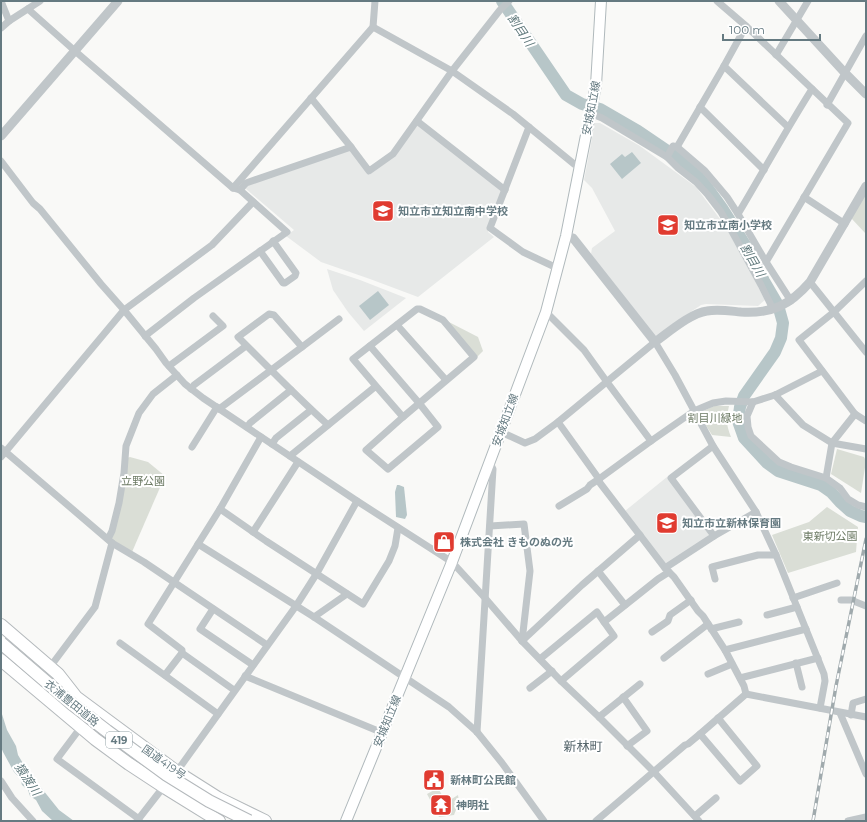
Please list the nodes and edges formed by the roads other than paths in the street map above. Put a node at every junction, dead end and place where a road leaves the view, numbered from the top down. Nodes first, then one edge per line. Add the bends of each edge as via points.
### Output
1 (1, 1) edge
2 (40, 1) edge
3 (118, 1) edge
4 (375, 1) edge
5 (508, 1) edge
6 (601, 1) edge
7 (717, 1) edge
8 (779, 1) edge
9 (808, 1) edge
10 (28, 9) junction
11 (797, 20) junction
12 (9, 21) junction
13 (746, 26) junction
14 (373, 27) junction
15 (1, 28) edge
16 (866, 36) edge
17 (75, 51) junction
18 (776, 55) junction
19 (724, 66) junction
20 (452, 71) junction
21 (845, 73) junction
22 (812, 89) junction
23 (866, 94) edge
24 (311, 98) junction
25 (827, 104) junction
26 (700, 107) junction
27 (590, 114) junction
28 (417, 121) junction
29 (529, 127) junction
30 (788, 127) junction
31 (1, 136) edge
32 (351, 147) junction
33 (675, 147) junction
34 (667, 158) junction
35 (1, 161) edge
36 (580, 166) junction
37 (764, 170) junction
38 (866, 186) edge
39 (236, 189) junction
40 (505, 190) junction
41 (804, 197) junction
42 (253, 202) junction
43 (738, 214) junction
44 (844, 224) junction
45 (566, 236) junction
46 (274, 241) junction
47 (260, 251) junction
48 (766, 262) junction
49 (557, 268) junction
50 (866, 281) edge
51 (810, 282) junction
52 (788, 303) junction
53 (774, 309) junction
54 (124, 310) junction
55 (546, 312) junction
56 (834, 312) junction
57 (213, 316) dead end
58 (338, 319) dead end
59 (397, 325) junction
60 (145, 336) junction
61 (655, 342) junction
62 (246, 346) junction
63 (370, 346) junction
64 (302, 347) junction
65 (866, 352) edge
66 (169, 366) junction
67 (271, 370) junction
68 (822, 372) junction
69 (176, 374) junction
70 (446, 380) junction
71 (607, 382) junction
72 (376, 386) junction
73 (191, 388) junction
74 (291, 390) junction
75 (775, 395) junction
76 (751, 402) junction
77 (419, 403) junction
78 (218, 408) junction
79 (311, 410) junction
80 (694, 410) junction
81 (855, 414) junction
82 (403, 417) junction
83 (866, 420) edge
84 (558, 422) junction
85 (328, 425) junction
86 (247, 427) junction
87 (501, 432) junction
88 (261, 436) junction
89 (651, 440) junction
90 (832, 442) junction
91 (272, 444) junction
92 (713, 446) junction
93 (192, 447) dead end
94 (866, 449) edge
95 (3, 452) edge
96 (290, 456) junction
97 (298, 462) junction
98 (490, 463) junction
99 (826, 478) junction
100 (599, 479) junction
101 (357, 501) junction
102 (865, 504) edge
103 (559, 506) dead end
104 (220, 509) junction
105 (756, 512) junction
106 (490, 526) junction
107 (398, 528) junction
108 (254, 532) junction
109 (640, 535) junction
110 (714, 536) junction
111 (110, 541) junction
112 (198, 544) junction
113 (776, 555) junction
114 (452, 562) junction
115 (667, 570) junction
116 (598, 571) junction
117 (316, 574) junction
118 (715, 579) dead end
119 (173, 582) junction
120 (837, 583) dead end
121 (347, 594) junction
122 (485, 598) junction
123 (793, 598) junction
124 (691, 600) junction
125 (841, 600) dead end
126 (625, 605) junction
127 (296, 606) junction
128 (866, 606) edge
129 (797, 607) junction
130 (213, 609) junction
131 (767, 615) dead end
132 (314, 617) junction
133 (604, 622) junction
134 (739, 622) dead end
135 (1, 625) edge
136 (710, 627) junction
137 (806, 629) junction
138 (1, 632) edge
139 (652, 632) dead end
140 (522, 641) junction
141 (1, 643) edge
142 (120, 643) dead end
143 (267, 645) junction
144 (1, 649) edge
145 (725, 650) junction
146 (182, 653) junction
147 (664, 658) dead end
148 (818, 658) junction
149 (540, 659) junction
150 (1, 660) edge
151 (796, 663) junction
152 (732, 664) junction
153 (253, 665) junction
154 (45, 667) junction
155 (552, 671) junction
156 (708, 674) dead end
157 (165, 675) junction
158 (244, 676) junction
159 (405, 678) junction
160 (740, 678) junction
161 (561, 681) junction
162 (640, 684) dead end
163 (802, 687) dead end
164 (530, 688) dead end
165 (234, 690) junction
166 (746, 694) junction
167 (623, 697) junction
168 (866, 699) edge
169 (820, 708) junction
170 (840, 713) junction
171 (218, 714) junction
172 (851, 714) junction
173 (599, 717) junction
174 (718, 718) junction
175 (866, 718) edge
176 (78, 731) dead end
177 (383, 732) junction
178 (477, 732) junction
179 (700, 734) junction
180 (627, 746) junction
181 (864, 765) edge
182 (177, 772) junction
183 (654, 772) junction
184 (866, 774) edge
185 (1, 781) edge
186 (164, 787) junction
187 (716, 798) dead end
188 (866, 817) edge
189 (697, 819) edge
190 (138, 820) edge
191 (33, 821) edge
192 (219, 821) edge
193 (234, 821) edge
194 (249, 821) edge
195 (265, 821) edge
196 (346, 821) edge
197 (544, 821) edge
198 (596, 821) edge
199 (848, 821) edge

1 - 12 street
2 - 10 street
3 - 17 street
4 - 14 street
5 - 20 street
6 - 27 main road, 安城知立線 via 596,86
7 - 13 street
8 - 11 street
9 - 11 street
10 - 12 street
10 - 17 street
11 - 18 street
11 - 21 street
12 - 15 street
13 - 18 street
13 - 19 street
14 - 20 street
14 - 24 street
16 - 21 street
17 - 31 street
17 - 39 street
18 - 22 street
19 - 26 street
19 - 30 street
20 - 28 street
20 - 29 street
21 - 23 street
21 - 25 street
22 - 25 street
22 - 30 street
24 - 32 street
24 - 39 street
25 - 41 street via 848,123
26 - 33 street
26 - 37 street
27 - 34 street via 602,118
27 - 36 main road, 安城知立線
28 - 32 street via 393,154 369,171
28 - 40 street
29 - 36 street via 574,164
29 - 40 street
30 - 37 street
32 - 39 street via 246,183
33 - 34 street
33 - 43 street via 706,171
34 - 53 street via 696,182 721,212
35 - 54 street via 33,203
36 - 45 main road, 安城知立線
37 - 43 street
38 - 44 street
39 - 42 street
40 - 49 street via 490,228 522,252
41 - 44 street
41 - 48 street
42 - 46 street via 287,232
42 - 54 street via 212,246
43 - 48 street
44 - 51 street
45 - 49 main road, 安城知立線
45 - 61 street via 573,238
46 - 47 street
46 - 47 street via 296,273 295,276 283,283
47 - 60 street
48 - 52 street
49 - 55 main road, 安城知立線
50 - 56 street
51 - 52 street
51 - 56 street
52 - 53 street
53 - 61 street via 750,312 706,311 691,316
54 - 60 street
54 - 95 street
55 - 71 street via 584,350
55 - 87 main road, 安城知立線
56 - 65 street
56 - 68 street via 799,340
57 - 66 street via 222,326
58 - 64 street
59 - 63 street
59 - 70 street
59 - 70 street via 417,309 443,320 474,357
60 - 66 street
61 - 71 street
61 - 80 street
62 - 64 street via 238,337 270,314 274,315
62 - 67 street
62 - 73 street
63 - 72 street via 353,359
63 - 77 street
64 - 67 street
66 - 69 street
67 - 74 street
67 - 78 street
68 - 75 street
68 - 81 street
69 - 73 street
69 - 111 street via 153,394 139,413 126,446 119,503
70 - 77 street
71 - 84 street
71 - 89 street
72 - 82 street
72 - 85 street
73 - 78 street
74 - 79 street
74 - 86 street
75 - 76 street
75 - 90 street via 803,425
76 - 80 street via 726,401
76 - 99 street via 747,416 752,436 779,462
77 - 82 street
77 - 82 street via 438,427 388,469 366,450
78 - 86 street
78 - 93 street
79 - 85 street
79 - 91 street
80 - 89 street
80 - 92 street
81 - 83 street
81 - 90 street
84 - 87 street via 525,443
84 - 100 street
85 - 96 street
86 - 88 street
87 - 98 main road, 安城知立線
88 - 91 street
88 - 104 street
89 - 100 street
90 - 94 street
90 - 99 street
91 - 96 street
92 - 105 street
92 - 110 street via 671,478
95 - 111 street
96 - 97 street
97 - 101 street
97 - 108 street
98 - 106 street via 493,469
98 - 114 main road, 安城知立線
99 - 102 street via 840,488 848,499 858,505
100 - 103 street
100 - 109 street
101 - 107 street
101 - 117 street
104 - 108 street
104 - 112 street
105 - 110 street
105 - 113 street
106 - 122 street
106 - 140 street via 524,524 530,571
107 - 114 street
107 - 121 street via 389,560 363,604
108 - 117 street
109 - 115 street
109 - 116 street
110 - 115 street
111 - 119 street
111 - 154 street via 96,607
112 - 119 street
112 - 127 street
113 - 118 street via 758,555 712,567
113 - 123 street
114 - 122 street
114 - 159 main road, 安城知立線
115 - 124 street
115 - 126 street
116 - 126 street
116 - 140 street
117 - 121 street
117 - 127 street
119 - 130 street
119 - 146 street via 148,624 182,650
120 - 123 street
121 - 132 street
122 - 140 street
122 - 178 street
123 - 129 street
124 - 136 street
124 - 139 street
125 - 128 street via 850,600
126 - 133 street
127 - 132 street
127 - 143 street
129 - 131 street
129 - 137 street
130 - 143 street
130 - 153 street via 200,629
132 - 159 street
133 - 149 street via 597,612
133 - 161 street via 614,636
134 - 136 street
135 - 154 highway, 国道419号 / 419
136 - 145 street
136 - 147 street
137 - 145 street
137 - 148 street
138 - 154 highway, 衣浦豊田道路 / 419
140 - 149 street
141 - 194 highway, 衣浦豊田道路 / 419, bridge via 72,704 167,775 209,801
142 - 157 street
143 - 153 street
144 - 193 highway, 衣浦豊田道路 / 419 via 67,707 112,742 157,774
145 - 152 street
146 - 157 street
146 - 165 street
148 - 151 street
148 - 169 street via 825,681
149 - 155 street
150 - 186 highway, 国道419号 / 419 via 94,739
151 - 160 street
151 - 163 street
152 - 156 street
152 - 160 street
153 - 158 street
154 - 182 highway, 国道419号 / 419 via 58,674 76,697
155 - 161 street
155 - 164 street
157 - 171 street
158 - 165 street
158 - 177 street
159 - 177 main road, 安城知立線
159 - 178 street via 449,707
160 - 166 street
161 - 173 street
162 - 167 street
165 - 171 street
166 - 169 street
166 - 174 street
167 - 173 street
167 - 180 street via 647,732
168 - 172 street via 853,703
169 - 170 street
170 - 172 street
170 - 181 street
171 - 182 street
172 - 175 street
173 - 180 street
174 - 179 street
174 - 179 street via 757,766 740,781
176 - 190 street via 57,759
177 - 196 main road, 安城知立線
178 - 197 street
179 - 183 street
180 - 183 street
181 - 184 street
182 - 186 street
182 - 195 highway, 国道419号 / 419 via 218,798
183 - 189 street
183 - 198 street
185 - 191 street via 12,798
186 - 190 street
186 - 192 highway, 国道419号 / 419
187 - 189 street
188 - 199 street

